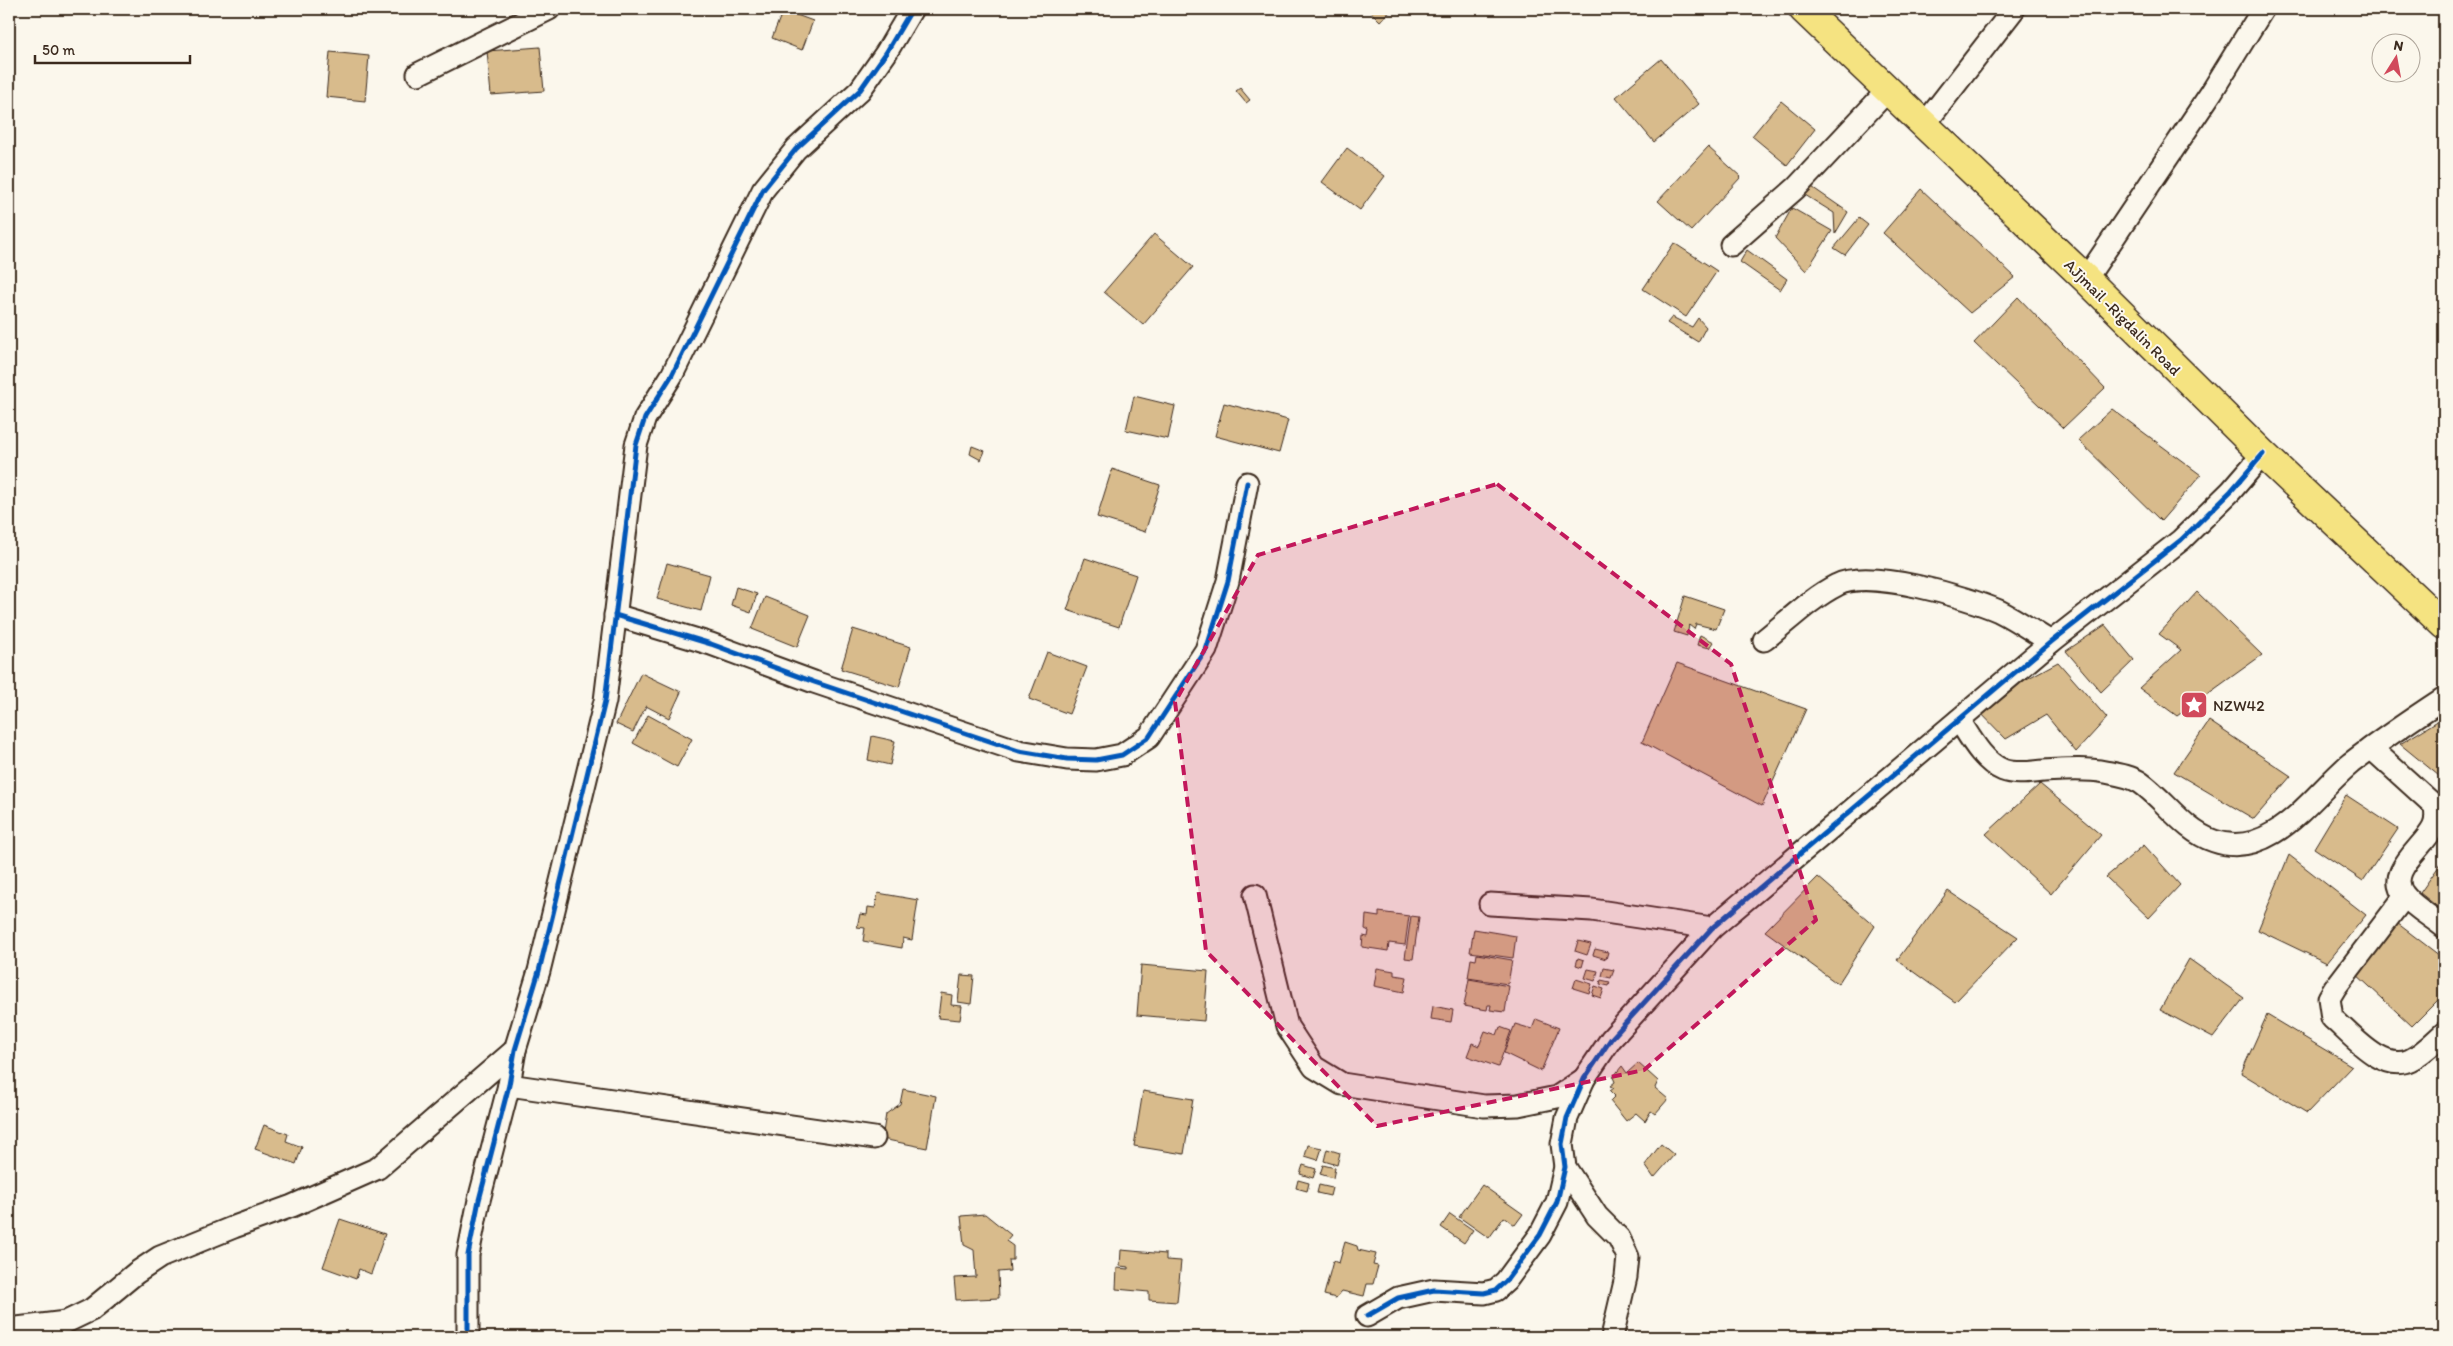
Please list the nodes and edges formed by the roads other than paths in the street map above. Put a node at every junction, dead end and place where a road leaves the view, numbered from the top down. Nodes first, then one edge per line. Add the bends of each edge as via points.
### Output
1 (549, 9) edge
2 (912, 9) edge
3 (1803, 9) edge
4 (2014, 9) edge
5 (2263, 9) edge
6 (418, 74) dead end
7 (1888, 90) junction
8 (1924, 125) junction
9 (1730, 245) dead end
10 (2086, 279) junction
11 (2263, 454) junction
12 (1247, 483) dead end
13 (614, 615) junction
14 (2444, 625) edge
15 (1764, 640) dead end
16 (2052, 642) junction
17 (2444, 698) edge
18 (1959, 720) junction
19 (2371, 748) junction
20 (1255, 896) dead end
21 (2405, 896) junction
22 (1490, 904) dead end
23 (2444, 927) edge
24 (1712, 928) junction
25 (2444, 1033) edge
26 (515, 1050) junction
27 (1584, 1079) junction
28 (509, 1085) junction
29 (874, 1138) dead end
30 (1565, 1167) junction
31 (1367, 1316) dead end
32 (9, 1329) edge
33 (468, 1337) edge
34 (1612, 1337) edge

1 - 6 street
2 - 13 street via 860,90 796,149 763,190 672,375 645,418 636,445
3 - 7 main road, AJjmail -Rigdalin Road
4 - 8 street
5 - 10 street via 2211,93
7 - 8 main road, AJjmail -Rigdalin Road
7 - 9 street via 1803,181
8 - 10 main road, AJjmail -Rigdalin Road
10 - 11 main road, AJjmail -Rigdalin Road
11 - 14 main road, AJjmail -Rigdalin Road
11 - 16 street via 2231,491 2180,540
12 - 13 street via 1228,581 1206,650 1149,737 1122,755 1096,760 1067,759 1019,751 711,644
13 - 26 street via 605,701 539,971
15 - 16 street via 1837,584 1858,578 1908,585 1998,611
16 - 18 street
17 - 19 street
18 - 19 street via 1986,758 2003,770 2020,773 2099,770 2119,774 2140,782 2195,831 2214,841 2232,845 2251,842 2274,832 2305,809
18 - 24 street
19 - 21 street via 2435,806 2437,816 2433,828 2399,873 2398,884
20 - 27 street via 1287,1026 1314,1067 1342,1084 1484,1106 1518,1105 1557,1097
21 - 23 street
21 - 25 street via 2329,998 2332,1018 2380,1059 2393,1062 2408,1061 2417,1056
22 - 24 street via 1592,910
24 - 27 street via 1611,1039
26 - 28 street
26 - 32 street via 378,1168 292,1206 160,1257 91,1310 66,1322
27 - 30 street via 1567,1118 1562,1144
28 - 29 street
28 - 33 street via 468,1255
30 - 31 street via 1557,1202 1540,1235 1496,1290 1484,1293 1434,1290 1398,1298
30 - 34 street via 1597,1216 1619,1238 1628,1257

